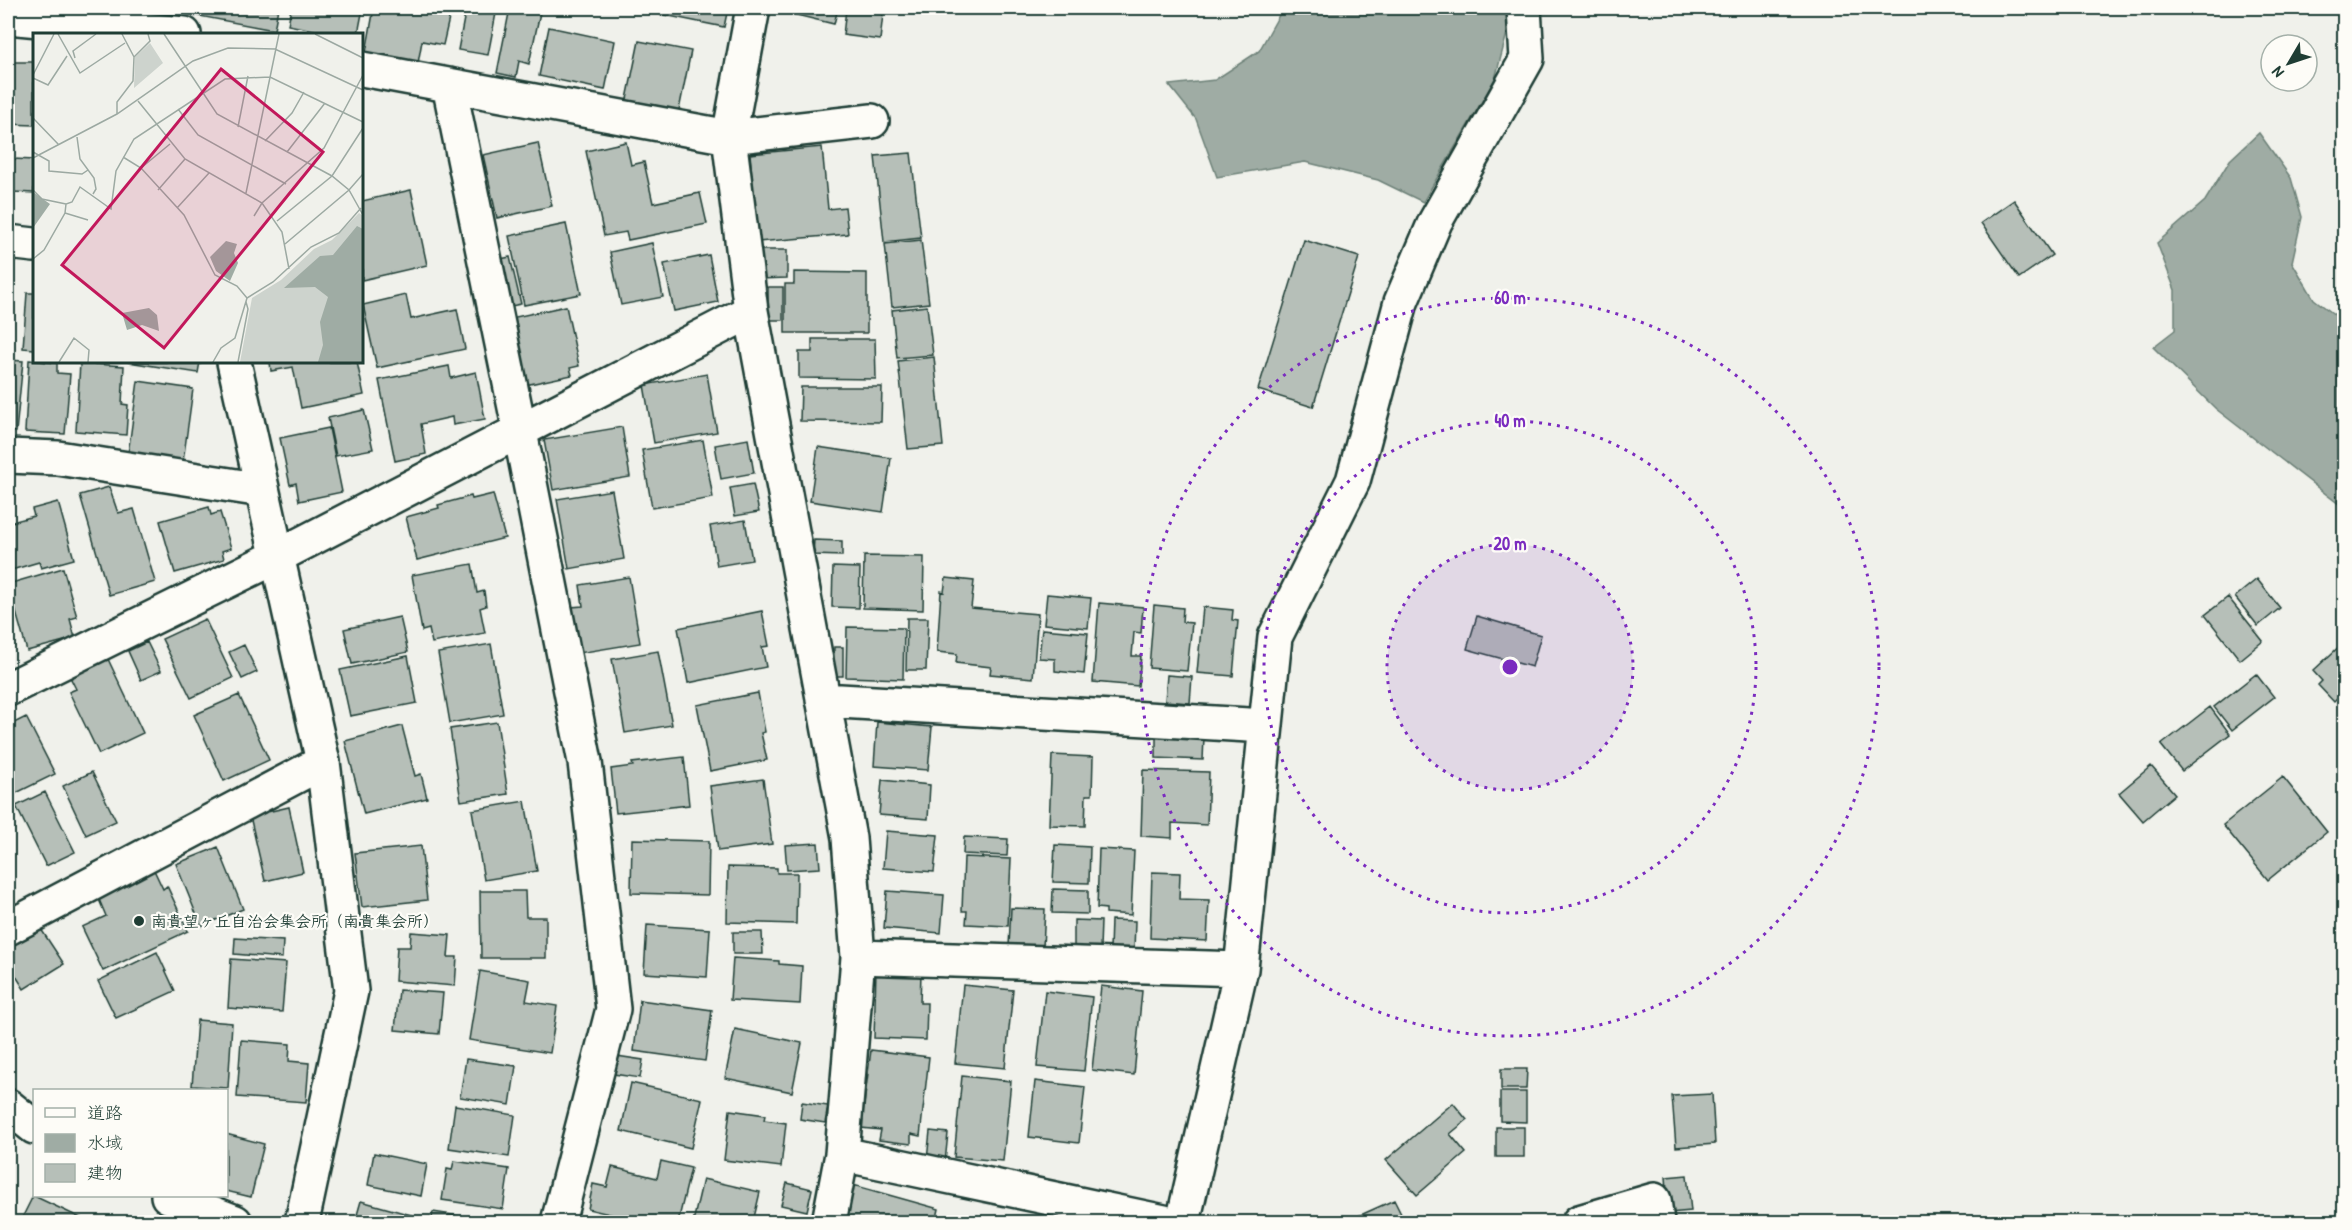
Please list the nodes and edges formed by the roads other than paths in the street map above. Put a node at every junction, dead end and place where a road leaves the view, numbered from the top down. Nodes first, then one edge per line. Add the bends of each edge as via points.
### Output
1 (753, 8) edge
2 (1524, 8) edge
3 (8, 18) edge
4 (173, 27) edge
5 (363, 69) edge
6 (449, 86) junction
7 (872, 121) dead end
8 (729, 137) junction
9 (8, 242) edge
10 (33, 244) edge
11 (751, 312) junction
12 (234, 363) edge
13 (520, 432) junction
14 (8, 456) edge
15 (262, 490) junction
16 (278, 556) junction
17 (8, 689) edge
18 (823, 700) junction
19 (1266, 726) junction
20 (323, 762) junction
21 (8, 928) edge
22 (858, 957) junction
23 (1241, 969) junction
24 (8, 1106) edge
25 (33, 1126) edge
26 (842, 1154) junction
27 (171, 1197) edge
28 (235, 1222) edge
29 (302, 1222) edge
30 (558, 1222) edge
31 (829, 1222) edge
32 (1164, 1222) edge
33 (1183, 1222) edge
34 (1579, 1222) edge
35 (1657, 1222) edge

1 - 8 street
2 - 19 street via 1527,59 1435,222 1401,302 1353,481 1275,637
3 - 4 street
5 - 6 street
6 - 8 street
6 - 13 street
7 - 8 street
8 - 11 street
9 - 10 street
11 - 13 street
11 - 18 street
12 - 15 street
13 - 16 street
13 - 30 street via 585,762 613,1009
14 - 15 street via 58,458
15 - 16 street
16 - 17 street
16 - 20 street
18 - 19 street
18 - 22 street via 849,838
19 - 23 street
20 - 21 street
20 - 29 street via 351,991
22 - 23 street
22 - 26 street
23 - 33 street
24 - 25 street
26 - 31 street
26 - 32 street
27 - 28 street
34 - 35 street via 1654,1200

